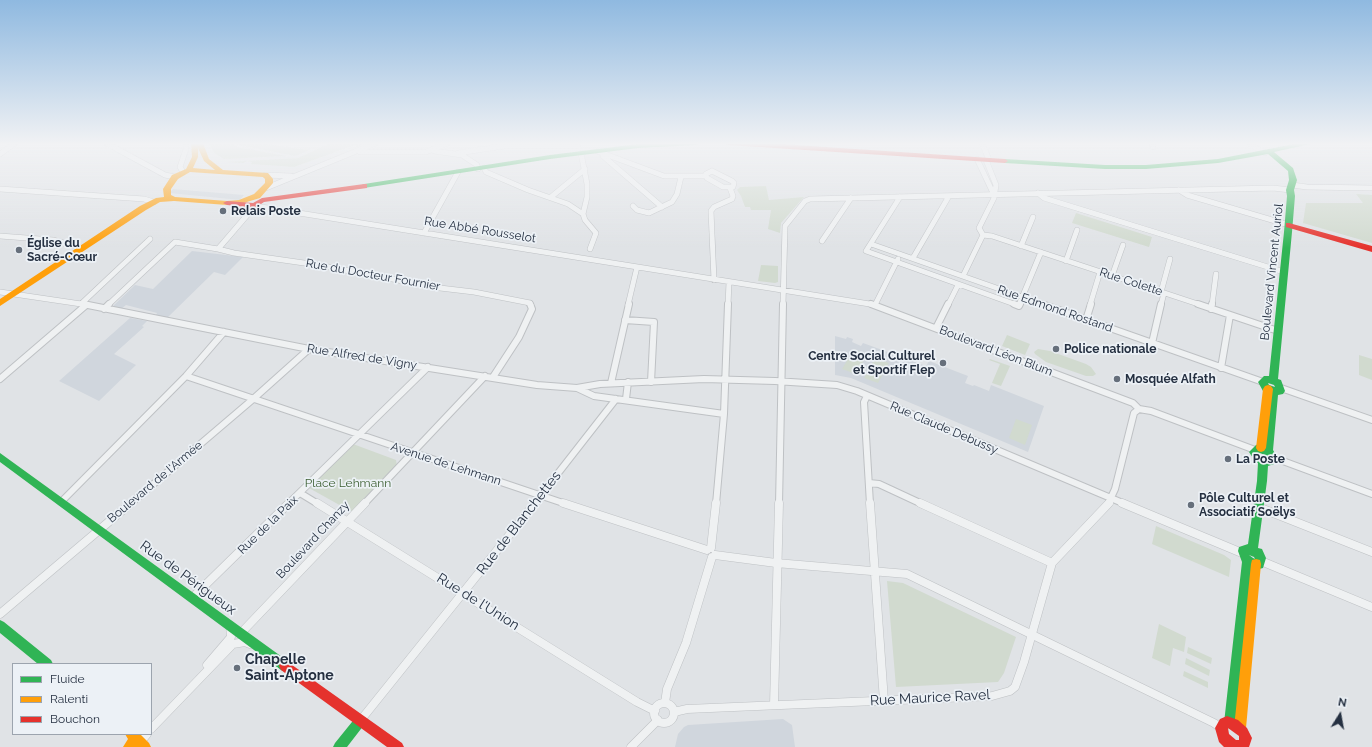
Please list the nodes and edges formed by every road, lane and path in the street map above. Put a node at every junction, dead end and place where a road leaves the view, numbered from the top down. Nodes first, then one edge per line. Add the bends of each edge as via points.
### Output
1 (681, 177) edge
2 (174, 178) edge
3 (174, 178) edge
4 (267, 178) edge
5 (293, 178) edge
6 (412, 178) edge
7 (455, 178) edge
8 (500, 178) edge
9 (574, 178) edge
10 (586, 178) edge
11 (629, 178) edge
12 (709, 178) edge
13 (726, 178) edge
14 (989, 178) edge
15 (993, 178) edge
16 (1293, 178) edge
17 (1291, 187) junction
18 (730, 188) junction
19 (1372, 188) edge
20 (0, 189) edge
21 (1179, 190) junction
22 (1038, 193) junction
23 (994, 195) junction
24 (949, 196) junction
25 (261, 197) junction
26 (551, 197) junction
27 (900, 197) junction
28 (851, 198) junction
29 (174, 199) junction
30 (153, 201) junction
31 (226, 203) junction
32 (633, 206) dead end
33 (662, 207) junction
34 (583, 214) junction
35 (1033, 217) dead end
36 (1289, 224) junction
37 (1077, 230) dead end
38 (424, 233) junction
39 (983, 235) junction
40 (0, 236) edge
41 (150, 239) dead end
42 (822, 241) dead end
43 (871, 244) junction
44 (1122, 245) dead end
45 (1021, 246) junction
46 (81, 248) junction
47 (218, 249) junction
48 (590, 249) dead end
49 (1372, 249) edge
50 (1041, 252) junction
51 (901, 254) junction
52 (913, 258) junction
53 (1170, 259) dead end
54 (1066, 261) junction
55 (897, 262) junction
56 (637, 267) junction
57 (1100, 272) junction
58 (1284, 272) junction
59 (1216, 274) dead end
60 (962, 276) junction
61 (1112, 276) junction
62 (714, 280) junction
63 (729, 282) junction
64 (958, 285) junction
65 (784, 291) junction
66 (0, 292) edge
67 (1163, 293) junction
68 (13, 294) junction
69 (1022, 298) junction
70 (0, 303) edge
71 (83, 305) junction
72 (875, 305) junction
73 (104, 309) junction
74 (1211, 309) junction
75 (1230, 315) junction
76 (625, 320) junction
77 (1086, 320) junction
78 (936, 328) junction
79 (1278, 331) junction
80 (224, 332) junction
81 (1152, 343) junction
82 (309, 349) junction
83 (428, 367) junction
84 (1221, 368) junction
85 (186, 376) junction
86 (485, 376) junction
87 (493, 377) junction
88 (0, 379) edge
89 (726, 380) junction
90 (781, 381) junction
91 (628, 382) junction
92 (650, 382) junction
93 (611, 383) junction
94 (577, 388) junction
95 (1271, 388) junction
96 (867, 396) junction
97 (616, 399) junction
98 (626, 399) junction
99 (252, 400) junction
100 (1139, 409) junction
101 (724, 414) junction
102 (1372, 420) edge
103 (359, 436) junction
104 (1264, 452) junction
105 (412, 453) junction
106 (0, 457) edge
107 (1263, 461) junction
108 (869, 483) junction
109 (300, 493) junction
110 (1372, 494) edge
111 (541, 495) junction
112 (1111, 498) junction
113 (61, 502) junction
114 (1258, 507) junction
115 (348, 521) junction
116 (98, 530) junction
117 (1252, 550) junction
118 (711, 552) junction
119 (1372, 552) edge
120 (1242, 553) junction
121 (1255, 562) junction
122 (776, 563) junction
123 (1052, 563) junction
124 (875, 571) junction
125 (464, 593) junction
126 (192, 598) junction
127 (1372, 607) edge
128 (0, 614) edge
129 (230, 625) junction
130 (0, 626) edge
131 (241, 633) junction
132 (1032, 634) junction
133 (262, 649) junction
134 (46, 663) edge
135 (884, 701) junction
136 (665, 703) junction
137 (774, 705) junction
138 (655, 711) junction
139 (674, 712) junction
140 (658, 720) junction
141 (360, 721) junction
142 (152, 723) edge
143 (1230, 723) junction
144 (152, 728) edge
145 (1221, 728) junction
146 (1240, 728) junction
147 (138, 739) edge
148 (1233, 746) edge
149 (129, 747) edge
150 (339, 747) edge
151 (398, 747) edge
152 (631, 747) edge

1 - 33 street via 674,199
2 - 29 main road via 166,192 167,196
3 - 30 main road
4 - 25 main road via 269,181
5 - 25 street
6 - 25 main road
7 - 38 street
8 - 26 street
9 - 26 street
10 - 34 street via 587,190
11 - 33 street
12 - 18 street via 723,187
13 - 18 street via 734,185
14 - 23 street
15 - 23 street via 996,185
16 - 17 main road, Boulevard Vincent Auriol
17 - 19 street
17 - 21 street
17 - 36 main road, Boulevard Vincent Auriol
18 - 62 street via 733,198 714,207 712,211
20 - 30 street
21 - 22 street
21 - 36 street via 1187,195
22 - 23 street
22 - 58 street via 1044,198
23 - 24 street
23 - 39 street via 979,228
24 - 27 street
24 - 52 street
25 - 31 main road, Rue Abbé Rousselot
25 - 31 main road
25 - 38 street, Rue Abbé Rousselot via 337,218
25 - 47 street
26 - 34 street
27 - 28 street
27 - 43 street
28 - 42 street
28 - 65 street via 807,200 786,224
29 - 30 main road
29 - 31 main road
30 - 46 main road
32 - 33 street via 637,210 649,213
34 - 48 street via 596,233
35 - 45 street
36 - 49 main road
36 - 58 main road, Boulevard Vincent Auriol
37 - 54 street
38 - 56 street, Rue Abbé Rousselot
39 - 45 street, Rue Colette
39 - 60 street
40 - 46 street via 54,240
41 - 71 street
43 - 51 street, Rue Edmond Rostand
43 - 55 street via 866,251
44 - 61 street
45 - 50 street, Rue Colette
46 - 68 main road
47 - 73 street, Rue du Docteur Fournier via 175,242
47 - 87 street, Rue du Docteur Fournier via 528,302 532,305 530,313 519,337
50 - 54 street, Rue Colette
50 - 69 street
51 - 52 street, Rue Edmond Rostand
51 - 55 street
52 - 60 street, Rue Edmond Rostand
53 - 67 street
54 - 57 street, Rue Colette
55 - 64 street
55 - 72 street
56 - 62 street, Rue Abbé Rousselot
56 - 76 street
57 - 61 street, Rue Colette
57 - 77 street
58 - 79 main road, Boulevard Vincent Auriol
59 - 74 street
60 - 69 street, Rue Edmond Rostand
61 - 67 street, Rue Colette
62 - 63 street, Rue Abbé Rousselot
63 - 65 street, Boulevard Léon Blum
63 - 89 street
64 - 69 street via 1019,306
64 - 78 street
65 - 72 street, Boulevard Léon Blum
65 - 90 street
66 - 68 street, Rue Alfred de Vigny
67 - 74 street, Rue Colette
67 - 81 street
68 - 70 main road
68 - 71 street, Rue Alfred de Vigny
69 - 77 street, Rue Edmond Rostand
71 - 73 street, Rue Alfred de Vigny
71 - 88 street
72 - 78 street, Boulevard Léon Blum
73 - 80 street, Rue Alfred de Vigny
74 - 75 street, Rue Colette
75 - 79 street, Rue Colette
75 - 84 street
76 - 92 street via 654,322
76 - 93 street
77 - 81 street, Rue Edmond Rostand
78 - 100 street, Boulevard Léon Blum via 1133,403
79 - 95 main road, Boulevard Vincent Auriol via 1273,380 1278,383
80 - 82 street, Rue Alfred de Vigny
80 - 85 street
81 - 84 street, Rue Edmond Rostand
82 - 83 street, Rue Alfred de Vigny
82 - 99 street, Boulevard de l'Armée
83 - 86 street, Rue Alfred de Vigny
83 - 103 street, Rue de la Paix
84 - 95 street, Rue Edmond Rostand
85 - 99 street, Avenue de Lehmann
85 - 113 street
86 - 87 street, Rue Alfred de Vigny
86 - 105 street, Boulevard Chanzy
87 - 94 street, Rue Alfred de Vigny via 538,385
89 - 90 street, Rue Claude Debussy
89 - 92 street, Rue Claude Debussy
89 - 101 street
90 - 96 street, Rue Claude Debussy via 836,384
90 - 122 street
91 - 92 street, Rue Claude Debussy
91 - 93 street, Rue Claude Debussy
91 - 98 street
93 - 94 street, Rue Claude Debussy
94 - 97 street, Rue Alfred de Vigny via 594,396
95 - 102 street, Rue Edmond Rostand
95 - 104 main road
96 - 108 street via 864,402
96 - 112 street, Rue Claude Debussy
97 - 98 street, Rue Alfred de Vigny
97 - 111 street, Rue de Blanchettes
98 - 101 street, Rue Alfred de Vigny
99 - 103 street, Avenue de Lehmann
99 - 116 street, Boulevard de l'Armée
100 - 104 street, Boulevard Léon Blum via 1151,411
100 - 112 street, Rue Maurice Ravel via 1134,413 1116,489
101 - 118 street
103 - 105 street, Avenue de Lehmann
103 - 109 street, Rue de la Paix
104 - 107 main road via 1256,456
104 - 107 main road via 1271,461
104 - 110 street, Boulevard Léon Blum
105 - 111 street, Avenue de Lehmann
105 - 115 street, Boulevard Chanzy
106 - 113 main road, Rue de Périgueux
107 - 114 main road
108 - 123 street via 879,484
108 - 124 street
109 - 115 street, Rue de l'Union
109 - 126 street, Rue de la Paix
111 - 118 street, Avenue de Lehmann
111 - 125 street, Rue de Blanchettes
112 - 120 street, Rue Claude Debussy
112 - 123 street, Rue Maurice Ravel
113 - 116 main road, Rue de Périgueux
114 - 117 main road
114 - 119 street
115 - 125 street, Rue de l'Union
115 - 131 street, Boulevard Chanzy
116 - 126 main road, Rue de Périgueux
116 - 128 street, Boulevard de l'Armée
117 - 120 main road via 1245,549
117 - 121 main road via 1258,553
118 - 122 street, Avenue de Lehmann
118 - 136 street via 686,643 667,689
120 - 121 main road
121 - 127 street
121 - 143 main road
121 - 146 main road
122 - 124 street, Avenue de Lehmann
122 - 137 street
123 - 132 street, Rue Maurice Ravel
124 - 132 street, Avenue de Lehmann via 907,574
124 - 135 street
125 - 138 street, Rue de l'Union
125 - 141 street, Rue de Blanchettes
126 - 129 main road, Rue de Périgueux
129 - 131 main road, Rue de Périgueux
129 - 142 street via 231,637 226,644
130 - 134 main road
131 - 133 main road, Rue de Périgueux
132 - 135 street, Rue Maurice Ravel via 1015,687 1006,693 992,696
132 - 145 street, Avenue de Lehmann
133 - 141 main road, Rue de Périgueux
133 - 144 street via 244,642 233,644
135 - 137 street, Rue Maurice Ravel
136 - 138 street
136 - 139 street via 671,706
137 - 139 street, Rue Maurice Ravel via 687,709
138 - 140 street
139 - 140 street via 672,720 668,723
140 - 152 street
141 - 150 main road
141 - 151 main road, Rue de Périgueux
143 - 145 main road via 1224,723
143 - 146 main road
145 - 148 main road via 1223,738
146 - 148 main road via 1245,735 1245,742 1241,747
147 - 149 main road

